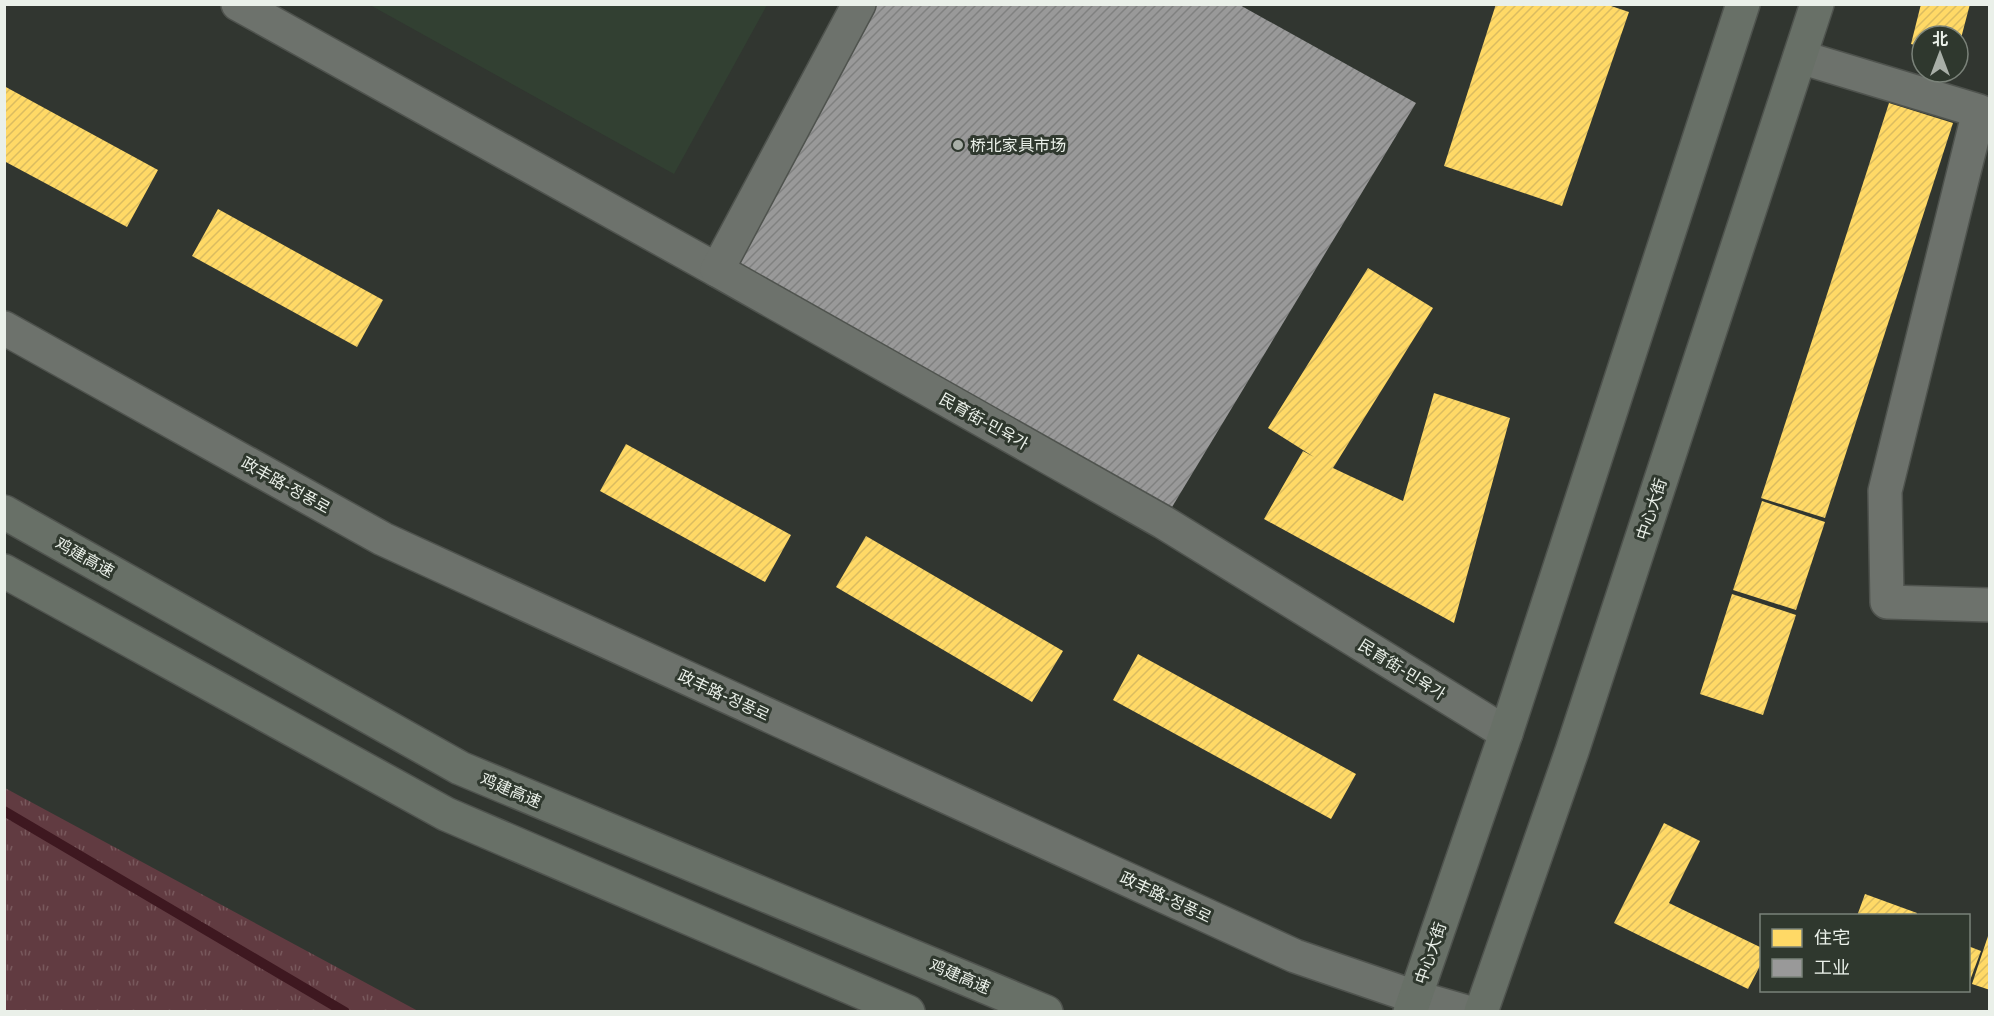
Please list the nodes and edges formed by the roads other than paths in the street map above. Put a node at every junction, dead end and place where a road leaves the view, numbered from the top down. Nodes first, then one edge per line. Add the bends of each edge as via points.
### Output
1 (238, 4) edge
2 (859, 4) edge
3 (1743, 4) edge
4 (1817, 4) edge
5 (1800, 57) junction
6 (717, 270) junction
7 (4, 328) edge
8 (4, 512) edge
9 (4, 572) edge
10 (1989, 605) edge
11 (1506, 733) junction
12 (1412, 1004) edge
13 (908, 1011) edge
14 (1046, 1011) edge
15 (1467, 1011) edge
16 (1481, 1011) edge

1 - 6 street, 民育街-민육가
2 - 6 street
3 - 11 highway, 中心大街
4 - 5 highway, 中心大街
5 - 10 street via 1979,111 1885,491 1885,513 1887,602
5 - 16 highway, 中心大街 via 1572,751
6 - 11 street, 民育街-민육가 via 1162,522
7 - 12 street, 政丰路-정풍로 via 383,539 1295,956
8 - 14 highway, 鸡建高速 via 460,768
9 - 13 highway via 446,814
11 - 12 highway, 中心大街
12 - 15 street, 政丰路-정풍로

